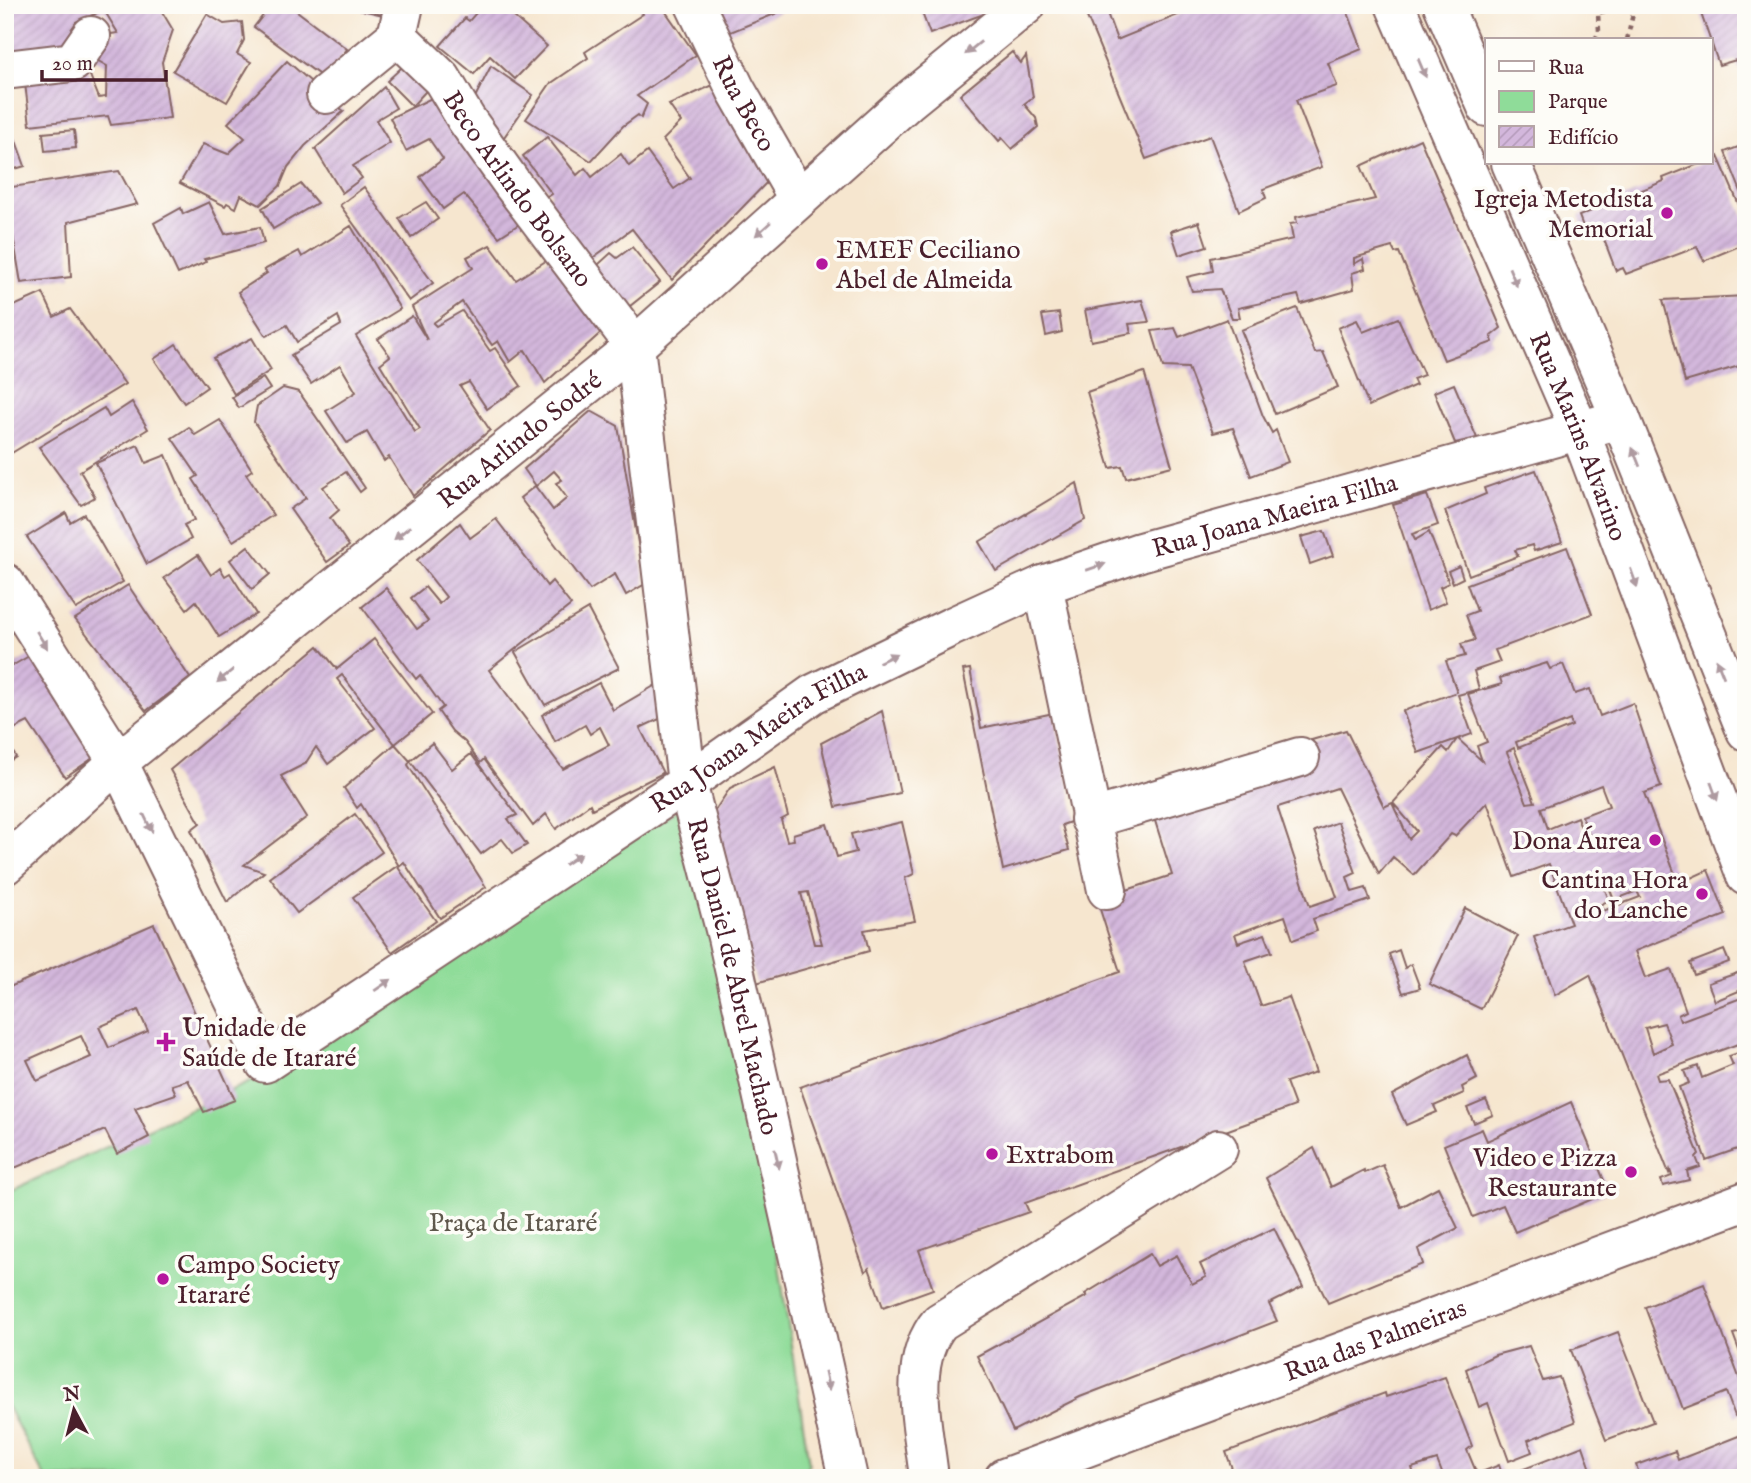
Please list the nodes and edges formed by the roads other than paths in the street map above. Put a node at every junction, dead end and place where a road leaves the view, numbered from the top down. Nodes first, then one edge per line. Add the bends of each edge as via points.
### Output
1 (695, 5) edge
2 (1026, 5) edge
3 (1395, 5) edge
4 (1443, 5) edge
5 (401, 20) edge
6 (91, 36) dead end
7 (5, 71) edge
8 (326, 94) dead end
9 (1485, 102) edge
10 (1511, 164) edge
11 (798, 198) junction
12 (635, 346) junction
13 (1621, 419) junction
14 (1579, 429) junction
15 (5, 583) edge
16 (1043, 585) junction
17 (1746, 731) edge
18 (1300, 757) dead end
19 (118, 762) junction
20 (687, 783) junction
21 (1090, 819) junction
22 (5, 865) edge
23 (1746, 876) edge
24 (1107, 890) dead end
25 (1218, 1149) dead end
26 (1746, 1201) edge
27 (1092, 1462) edge
28 (848, 1478) edge
29 (929, 1478) edge
30 (1003, 1478) edge

1 - 11 street, Rua Beco via 736,90
2 -> 11 street, Rua Arlindo Sodré
3 -> 14 street, Rua Marins Alvarino
4 - 9 street
5 - 8 street
5 - 12 street, Beco Arlindo Bolsano via 474,130
6 - 7 street via 74,62
10 - 13 street, Rua Marins Alvarino
11 -> 12 street, Rua Arlindo Sodré
12 -> 19 street, Rua Arlindo Sodré
12 - 20 street, Rua Daniel de Abrel Machado
13 - 14 street, Rua Joana Maeira Filha
17 -> 13 street, Rua Marins Alvarino
16 -> 14 street, Rua Joana Maeira Filha via 1140,552
14 -> 23 street, Rua Marins Alvarino
15 -> 19 street
20 -> 16 street, Rua Joana Maeira Filha via 813,694
16 - 21 street
18 - 21 street
19 -> 20 street, Rua Joana Maeira Filha via 265,1063
19 - 22 street, Rua Arlindo Sodré
20 -> 28 street, Rua Daniel de Abrel Machado via 727,937
21 - 24 street
25 - 29 street via 940,1322 927,1337 919,1382
26 - 27 street, Rua das Palmeiras
27 - 30 street, Rua das Palmeiras

